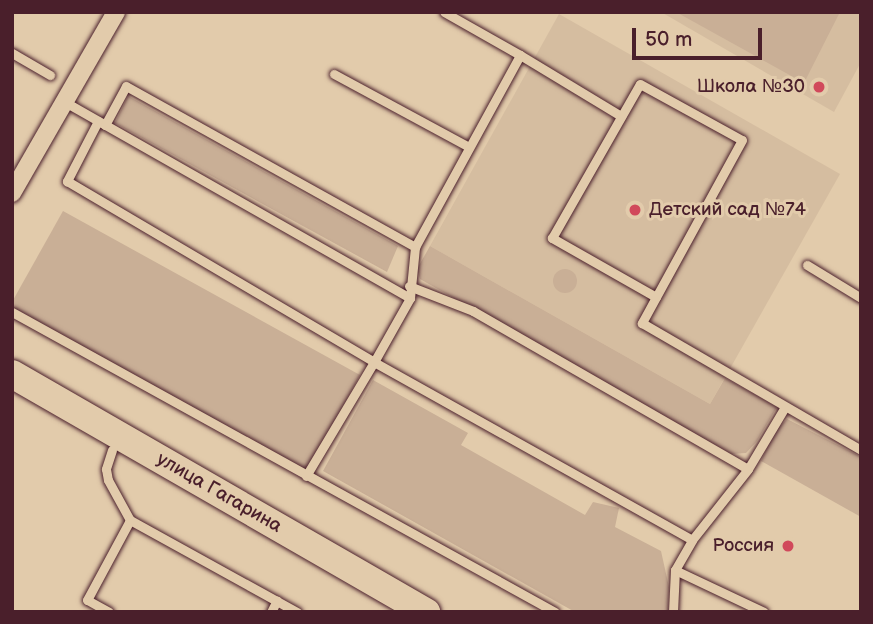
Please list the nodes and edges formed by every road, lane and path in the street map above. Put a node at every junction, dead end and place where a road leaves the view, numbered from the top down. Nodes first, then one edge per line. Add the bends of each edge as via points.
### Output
1 (116, 12) edge
2 (444, 12) edge
3 (12, 53) edge
4 (520, 55) junction
5 (334, 74) dead end
6 (50, 75) dead end
7 (65, 102) junction
8 (621, 116) junction
9 (102, 123) junction
10 (469, 147) junction
11 (12, 193) edge
12 (415, 247) junction
13 (807, 265) dead end
14 (409, 286) junction
15 (656, 297) junction
16 (410, 298) junction
17 (861, 298) edge
18 (12, 312) edge
19 (374, 362) junction
20 (12, 374) edge
21 (12, 393) edge
22 (785, 407) junction
23 (112, 450) junction
24 (861, 450) edge
25 (748, 469) junction
26 (306, 476) junction
27 (130, 520) junction
28 (692, 540) junction
29 (675, 570) junction
30 (277, 600) junction
31 (109, 612) edge
32 (271, 612) edge
33 (297, 612) edge
34 (394, 612) edge
35 (426, 612) edge
36 (555, 612) edge
37 (673, 612) edge
38 (764, 612) edge

1 - 7 street
2 - 4 lane
3 - 6 lane
4 - 8 lane
4 - 10 lane
5 - 10 lane
7 - 9 lane
7 - 11 street
8 - 15 lane via 552,238
8 - 15 lane via 640,84 743,140
9 - 12 lane via 126,86
9 - 16 lane
9 - 19 lane via 66,181
10 - 12 lane
12 - 14 lane
13 - 17 lane
14 - 16 lane
14 - 25 lane via 473,311
15 - 22 lane via 642,323
16 - 19 lane
18 - 26 lane
19 - 26 lane
19 - 28 lane
20 - 35 main road, улица Гагарина
21 - 23 main road, улица Гагарина
22 - 24 lane
22 - 25 lane
23 - 27 lane via 108,480
23 - 34 main road, улица Гагарина
25 - 28 lane
26 - 36 lane
27 - 30 lane
27 - 31 lane via 87,600
28 - 29 lane
29 - 37 lane
29 - 38 lane
30 - 32 lane
30 - 33 lane

